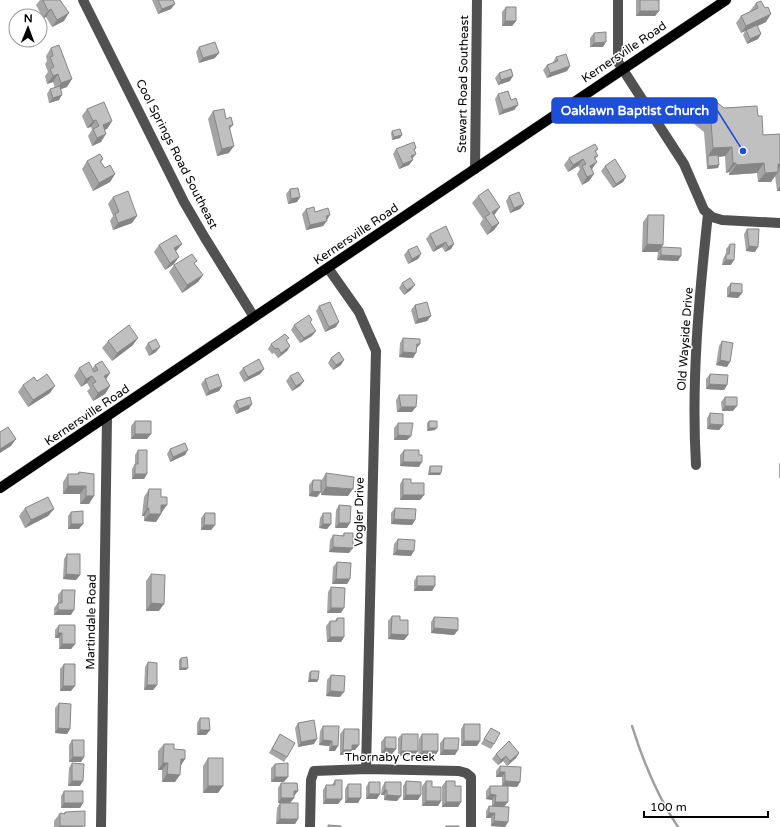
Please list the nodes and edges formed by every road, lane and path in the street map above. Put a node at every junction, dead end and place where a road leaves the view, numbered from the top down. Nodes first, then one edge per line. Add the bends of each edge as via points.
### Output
1 (83, 0) edge
2 (477, 0) edge
3 (618, 0) edge
4 (726, 0) edge
5 (622, 68) junction
6 (475, 169) junction
7 (708, 214) junction
8 (780, 223) edge
9 (328, 268) junction
10 (254, 317) junction
11 (107, 418) junction
12 (696, 465) dead end
13 (0, 488) edge
14 (366, 769) junction
15 (100, 827) edge
16 (310, 827) edge
17 (471, 827) edge

1 - 10 street, Cool Springs Road Southeast via 184,202
2 - 6 street, Stewart Road Southeast
3 - 5 street via 618,62
4 - 5 main road, Kernersville Road
5 - 6 main road, Kernersville Road
5 - 7 street via 684,164
6 - 9 main road, Kernersville Road
7 - 8 street via 722,220
7 - 12 street, Old Wayside Drive via 694,381
9 - 10 main road, Kernersville Road
9 - 14 street, Vogler Drive via 359,312 376,351
10 - 11 main road, Kernersville Road
11 - 13 main road, Kernersville Road
11 - 15 street, Martindale Road
14 - 16 street, Thornaby Creek via 314,771 311,780
14 - 17 street, Thornaby Creek via 466,773 471,777 472,784

